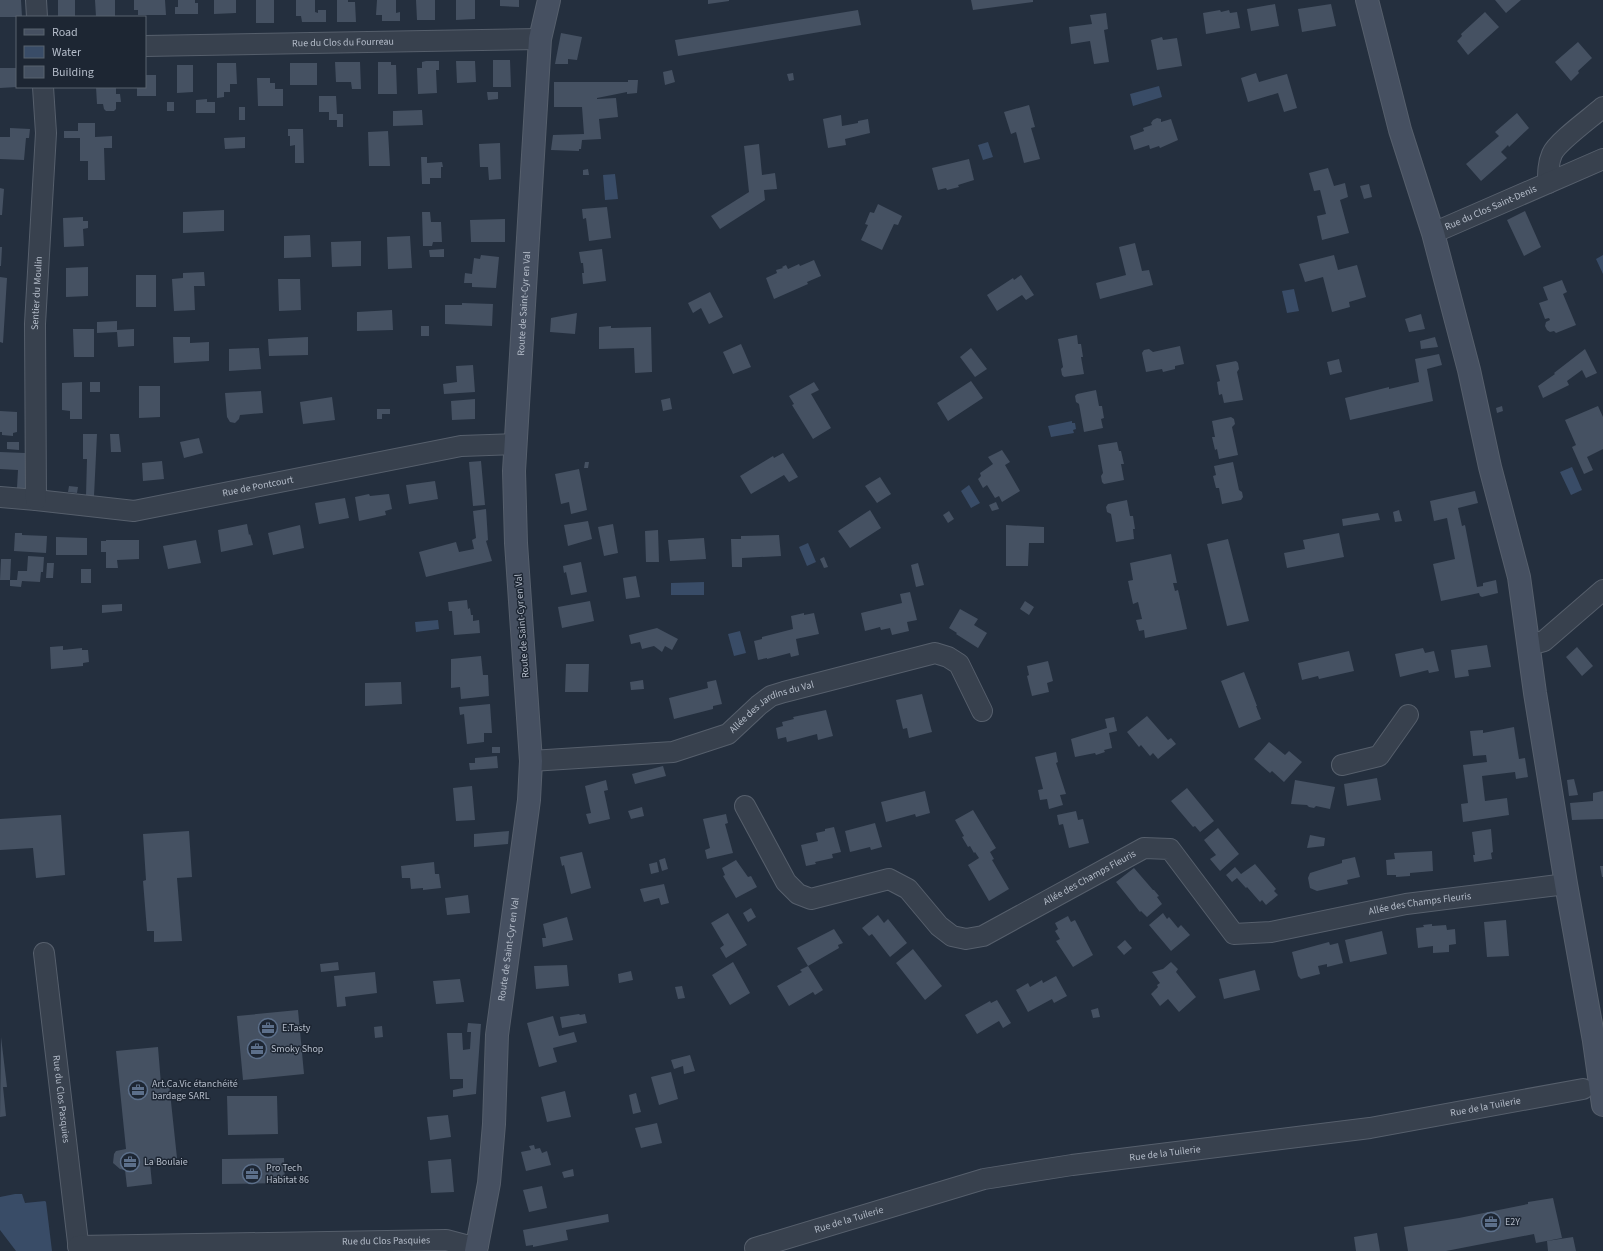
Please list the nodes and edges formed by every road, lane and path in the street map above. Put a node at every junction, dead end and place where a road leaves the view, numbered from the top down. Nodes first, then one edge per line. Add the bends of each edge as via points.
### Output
1 (36, 0) edge
2 (548, 0) edge
3 (1367, 0) edge
4 (38, 16) edge
5 (540, 39) junction
6 (146, 46) edge
7 (43, 88) edge
8 (1603, 107) edge
9 (1603, 158) edge
10 (1548, 182) junction
11 (1433, 233) junction
12 (515, 444) junction
13 (0, 497) edge
14 (36, 500) junction
15 (1603, 590) edge
16 (1529, 644) junction
17 (982, 711) dead end
18 (1408, 716) dead end
19 (531, 762) junction
20 (1342, 765) dead end
21 (745, 806) dead end
22 (1566, 884) junction
23 (44, 953) dead end
24 (1583, 1089) dead end
25 (1603, 1105) edge
26 (477, 1248) edge
27 (755, 1248) dead end
28 (79, 1249) edge

1 - 4 street
2 - 5 street, Route de Saint-Cyr en Val
3 - 11 street via 1400,130
5 - 6 street, Rue du Clos du Fourreau
5 - 12 street, Route de Saint-Cyr en Val
7 - 14 street, Sentier du Moulin via 46,132 35,324
8 - 10 street, Rue du Clos Saint-Denis via 1552,153
9 - 10 street, Rue du Clos Saint-Denis
10 - 11 street, Rue du Clos Saint-Denis
11 - 16 street via 1519,577
12 - 14 street, Rue de Pontcourt via 461,446 134,512
12 - 19 street, Route de Saint-Cyr en Val via 516,543
13 - 14 street, Rue de Pontcourt
15 - 16 street via 1544,641
16 - 22 street
17 - 19 street, Allée des Jardins du Val via 958,664 948,657 935,654 771,696 728,734 673,752
18 - 20 street via 1379,756
19 - 26 street, Route de Saint-Cyr en Val via 529,800 497,1035 494,1124 488,1183
21 - 22 street, Allée des Champs Fleuris via 786,882 798,894 811,899 889,879 908,889 939,926 952,936 966,939 982,936 1144,848 1170,849 1234,934 1271,932 1406,904
22 - 25 street
23 - 28 street, Rue du Clos Pasquies
24 - 27 street, Rue de la Tuilerie via 1370,1128 1072,1165 984,1179
26 - 28 street, Rue du Clos Pasquies via 446,1240

